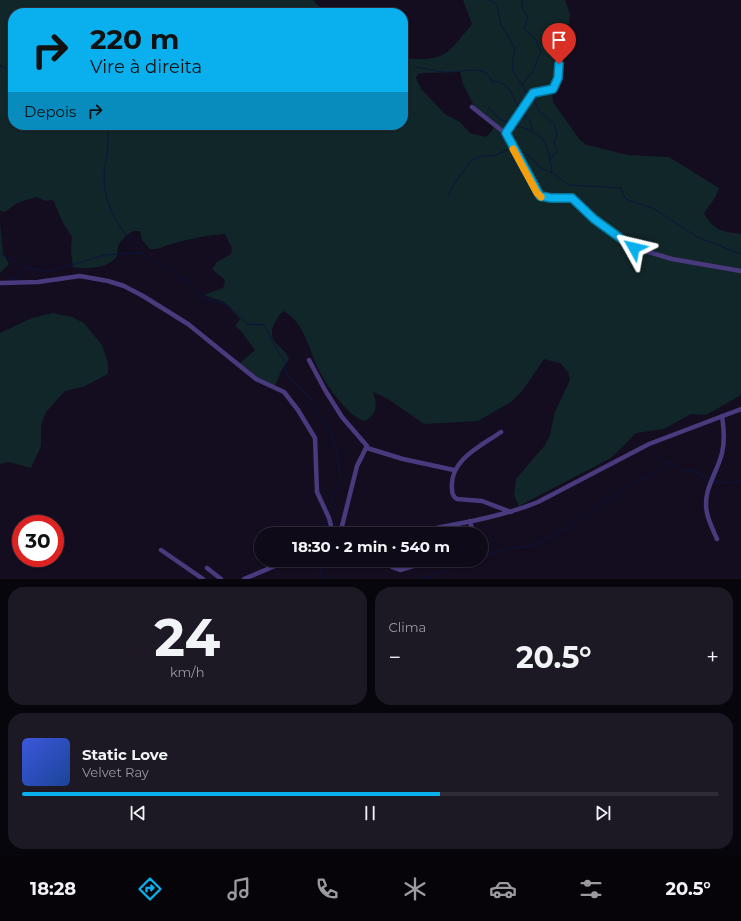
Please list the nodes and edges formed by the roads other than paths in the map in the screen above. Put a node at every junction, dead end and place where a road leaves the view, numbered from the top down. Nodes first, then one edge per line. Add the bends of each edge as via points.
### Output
1 (559, 64) dead end
2 (472, 107) dead end
3 (506, 133) junction
4 (741, 271) edge
5 (0, 282) edge
6 (310, 360) dead end
7 (741, 409) edge
8 (722, 416) junction
9 (501, 432) dead end
10 (367, 448) junction
11 (454, 470) junction
12 (511, 512) junction
13 (470, 521) junction
14 (452, 525) joint
15 (331, 527) edge
16 (342, 527) edge
17 (441, 527) edge
18 (471, 527) edge
19 (717, 539) dead end
20 (161, 550) dead end
21 (271, 567) edge
22 (393, 567) edge
23 (409, 567) edge
24 (207, 568) dead end
25 (256, 573) junction
26 (203, 579) edge
27 (221, 579) edge
28 (244, 579) edge
29 (260, 579) edge

1 - 3 street via 558,78 553,89 533,93
2 - 3 street
3 - 4 street via 540,196 572,198 594,219 634,248 672,259
5 - 15 street via 38,282 80,276 124,286 188,324 256,379 284,392 315,438 318,492
6 - 10 street via 342,417
7 - 8 street
8 - 12 street via 649,444 538,502
8 - 19 street via 722,455 709,484 706,512
9 - 11 street via 464,458
10 - 11 street
10 - 16 street via 359,461
11 - 12 street via 451,484 454,497 482,501
12 - 13 street
13 - 14 street
13 - 18 street
14 - 17 street
20 - 26 street
21 - 25 street
22 - 23 street via 400,570
24 - 27 street
25 - 28 street
25 - 29 street

